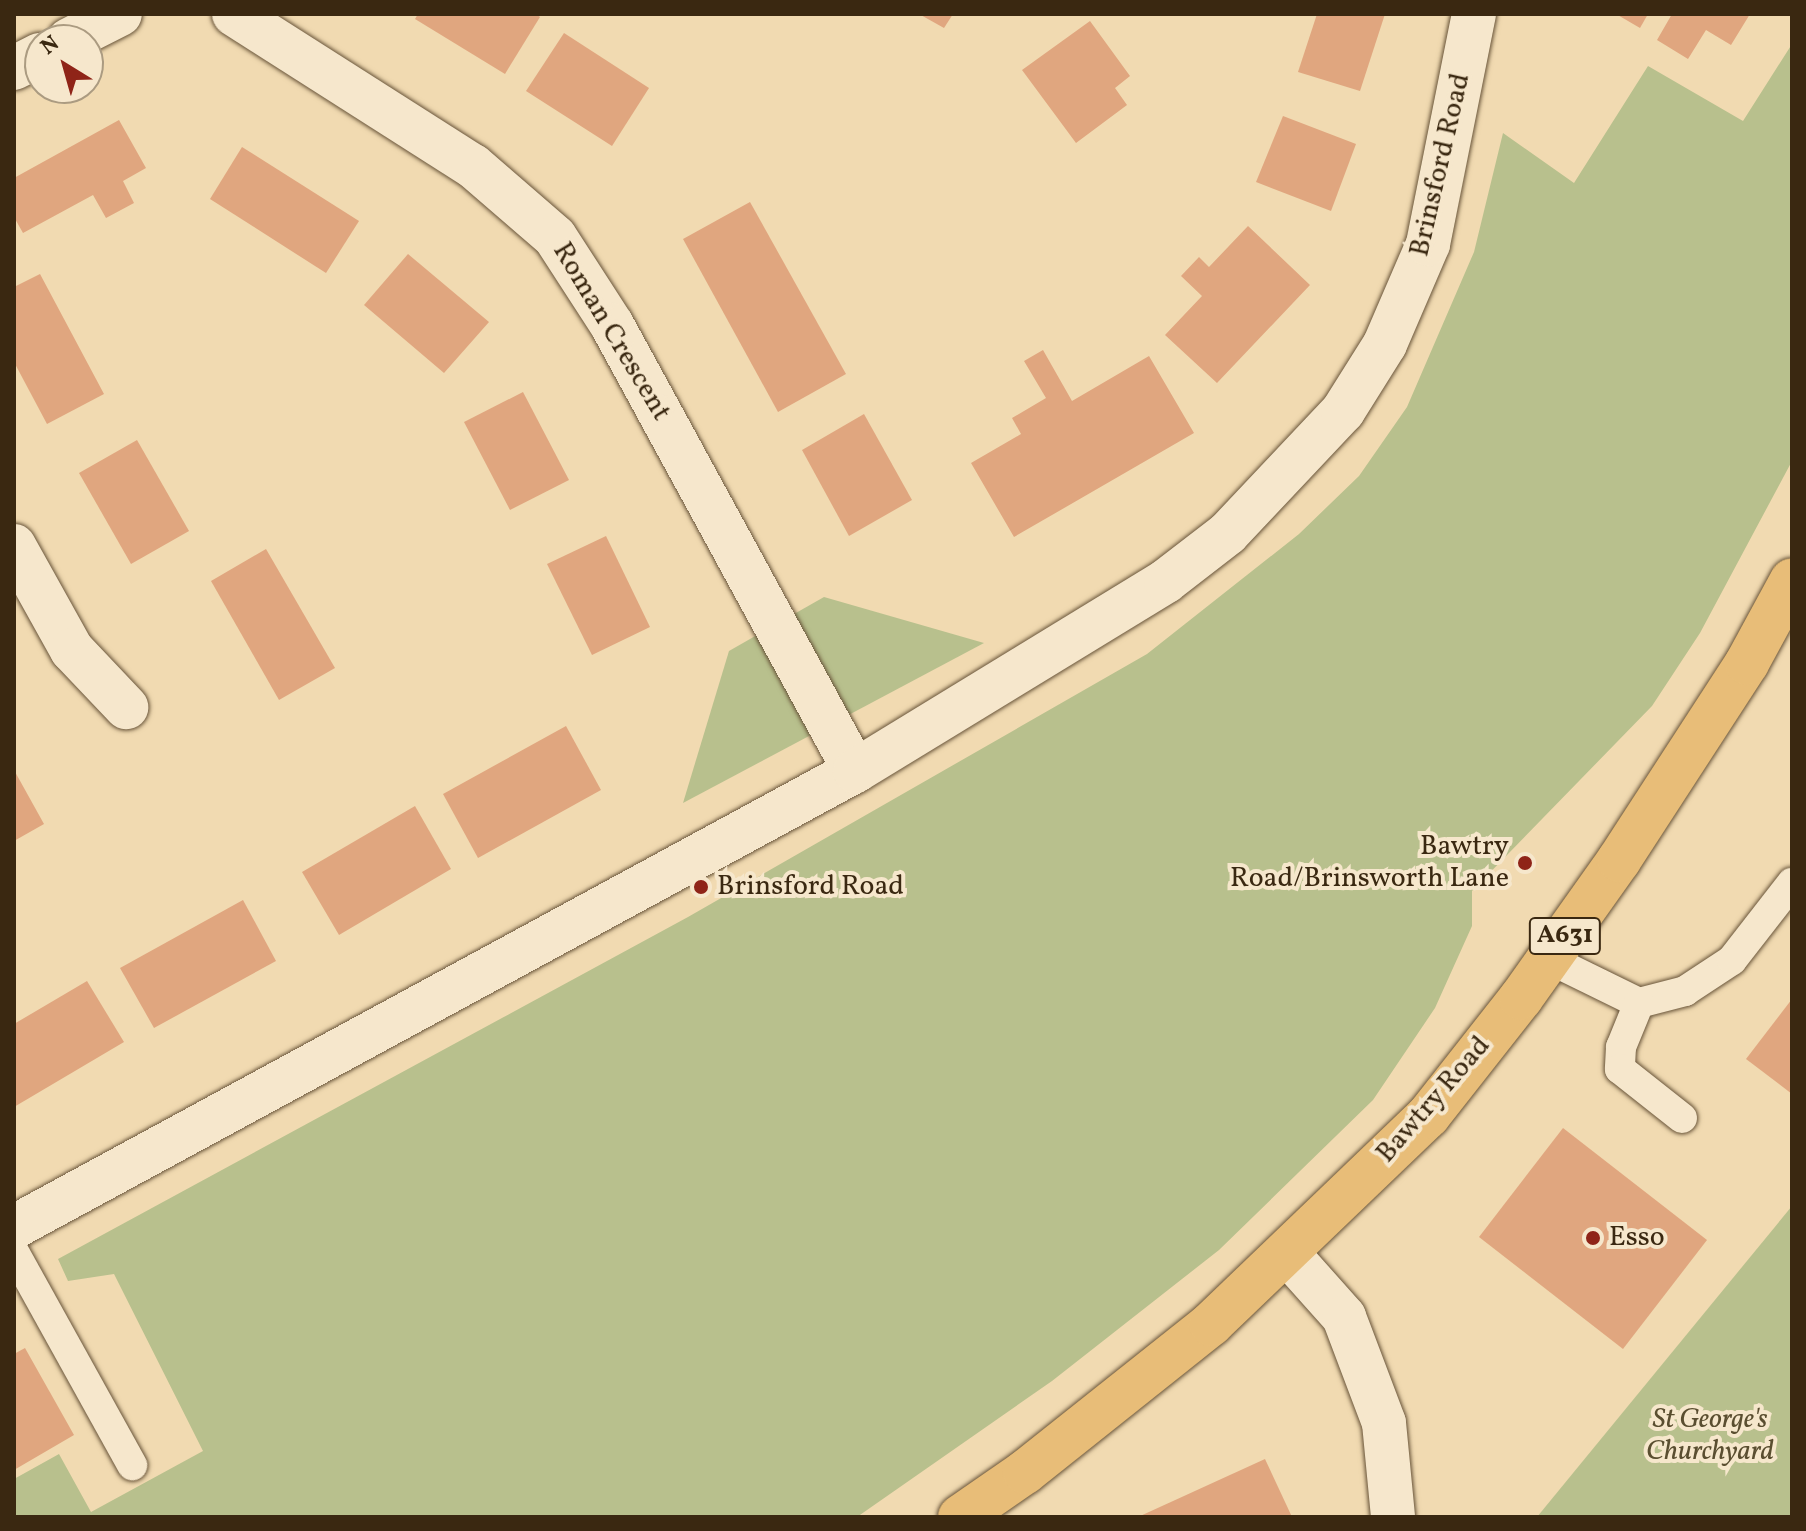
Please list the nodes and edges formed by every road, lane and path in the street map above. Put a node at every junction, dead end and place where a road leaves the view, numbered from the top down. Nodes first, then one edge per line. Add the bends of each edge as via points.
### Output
1 (120, 14) edge
2 (234, 14) edge
3 (1474, 14) edge
4 (100, 24) edge
5 (14, 546) edge
6 (1792, 580) edge
7 (126, 707) dead end
8 (855, 771) junction
9 (1792, 883) edge
10 (1549, 959) junction
11 (1639, 1003) junction
12 (1682, 1118) dead end
13 (14, 1227) edge
14 (14, 1252) edge
15 (1287, 1253) junction
16 (132, 1465) dead end
17 (960, 1517) edge
18 (1393, 1517) edge

1 - 4 street
2 - 8 street, Roman Crescent via 473,166 555,237 612,325
3 - 8 street, Brinsford Road via 1428,244 1385,344 1343,411 1228,533 1166,581
5 - 7 street via 72,650
6 - 10 main road, Bawtry Road / A631 via 1747,663
8 - 13 street, Brinsford Road
9 - 11 lane via 1732,960 1685,991
10 - 11 lane
10 - 15 main road, Bawtry Road / A631 via 1428,1116
11 - 12 lane via 1621,1047 1620,1069
14 - 16 lane
15 - 17 main road, Bawtry Road / A631 via 1211,1324
15 - 18 street via 1344,1317 1384,1423

